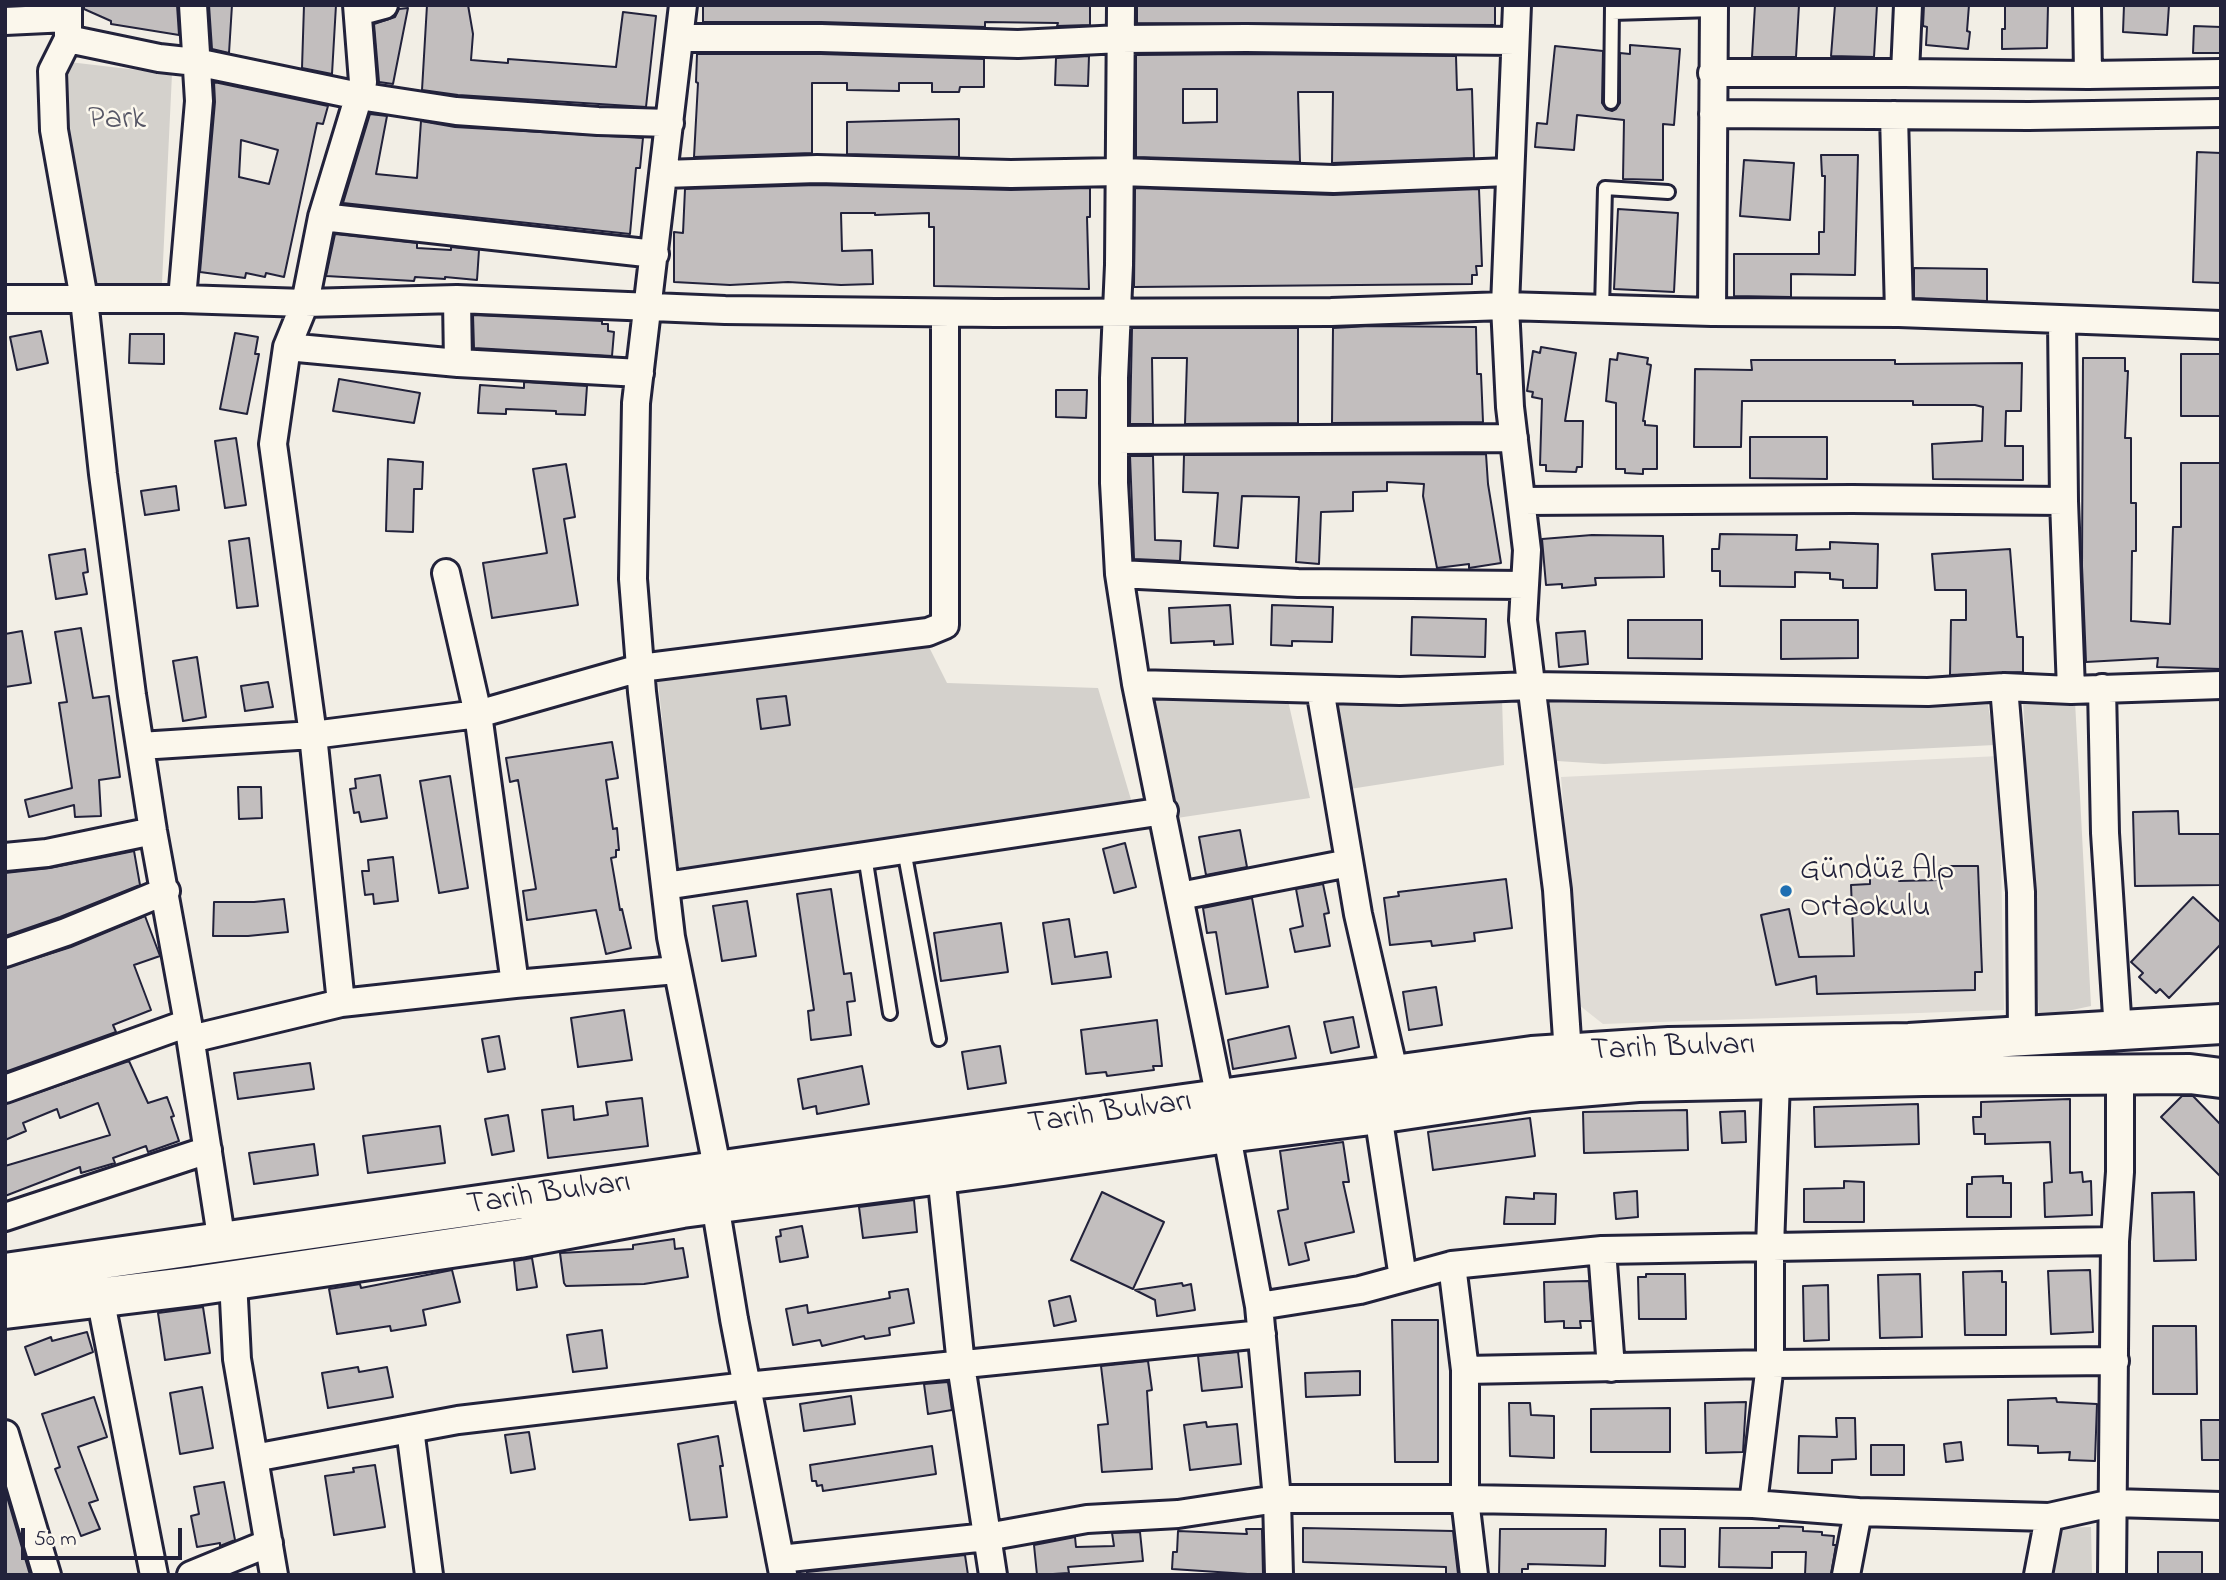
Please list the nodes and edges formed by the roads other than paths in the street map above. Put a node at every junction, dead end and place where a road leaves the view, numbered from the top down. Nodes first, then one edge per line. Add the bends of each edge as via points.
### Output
1 (192, 5) edge
2 (384, 5) edge
3 (683, 5) edge
4 (1121, 5) edge
5 (1517, 5) edge
6 (1908, 5) edge
7 (2087, 5) edge
8 (1714, 8) edge
9 (357, 9) edge
10 (1612, 9) edge
11 (5, 21) edge
12 (68, 21) edge
13 (680, 38) junction
14 (1121, 39) junction
15 (1515, 41) junction
16 (196, 62) junction
17 (1712, 73) junction
18 (1905, 73) junction
19 (2221, 73) edge
20 (2088, 75) junction
21 (359, 96) junction
22 (1611, 102) dead end
23 (2221, 113) edge
24 (1713, 114) junction
25 (1894, 115) junction
26 (670, 123) junction
27 (1120, 172) junction
28 (1508, 172) junction
29 (664, 174) junction
30 (1668, 192) dead end
31 (322, 217) junction
32 (655, 254) junction
33 (5, 299) edge
34 (84, 299) junction
35 (182, 299) junction
36 (457, 299) junction
37 (305, 303) junction
38 (1505, 306) junction
39 (647, 307) junction
40 (1602, 309) junction
41 (1712, 312) junction
42 (944, 313) junction
43 (1118, 313) junction
44 (1899, 313) junction
45 (2062, 321) junction
46 (2221, 325) edge
47 (287, 347) junction
48 (458, 363) junction
49 (639, 373) junction
50 (1514, 438) junction
51 (1114, 440) junction
52 (1522, 501) junction
53 (2064, 501) junction
54 (446, 573) dead end
55 (1119, 575) junction
56 (1525, 585) junction
57 (640, 668) junction
58 (1136, 684) junction
59 (2221, 685) edge
60 (1531, 686) junction
61 (2004, 687) junction
62 (1320, 688) junction
63 (2102, 688) junction
64 (2071, 690) junction
65 (478, 714) junction
66 (313, 735) junction
67 (140, 746) junction
68 (1164, 811) junction
69 (153, 831) junction
70 (904, 850) junction
71 (865, 856) junction
72 (5, 857) edge
73 (1349, 863) junction
74 (665, 886) junction
75 (166, 891) junction
76 (1180, 896) junction
77 (5, 954) edge
78 (677, 970) junction
79 (514, 984) junction
80 (341, 1003) junction
81 (890, 1013) dead end
82 (2221, 1024) edge
83 (189, 1031) junction
84 (2118, 1031) junction
85 (2021, 1037) junction
86 (939, 1039) dead end
87 (1568, 1054) junction
88 (2120, 1074) junction
89 (1395, 1076) junction
90 (2221, 1078) edge
91 (1776, 1081) junction
92 (5, 1089) edge
93 (1378, 1114) junction
94 (1224, 1116) junction
95 (208, 1150) junction
96 (942, 1174) junction
97 (717, 1188) junction
98 (5, 1217) edge
99 (2115, 1241) junction
100 (222, 1243) junction
101 (1770, 1247) junction
102 (1602, 1250) junction
103 (1452, 1265) junction
104 (5, 1273) edge
105 (1403, 1278) junction
106 (233, 1280) junction
107 (100, 1297) junction
108 (1259, 1306) junction
109 (5, 1309) edge
110 (1262, 1334) junction
111 (2115, 1361) junction
112 (1770, 1364) junction
113 (961, 1365) junction
114 (1611, 1368) junction
115 (1465, 1370) junction
116 (747, 1386) junction
117 (410, 1429) junction
118 (5, 1434) edge
119 (254, 1458) junction
120 (1277, 1499) junction
121 (1465, 1499) junction
122 (2112, 1503) junction
123 (1753, 1504) junction
124 (2221, 1506) edge
125 (1858, 1512) junction
126 (2049, 1517) junction
127 (987, 1537) junction
128 (269, 1543) junction
129 (782, 1567) edge
130 (47, 1575) edge
131 (154, 1575) edge
132 (191, 1575) edge
133 (274, 1575) edge
134 (429, 1575) edge
135 (993, 1575) edge
136 (1279, 1575) edge
137 (1474, 1575) edge
138 (1846, 1575) edge
139 (2038, 1575) edge
140 (2112, 1575) edge

1 - 16 street
2 - 9 street
3 - 13 street
4 - 14 street
5 - 15 street
6 - 18 street
7 - 20 street
8 - 10 lane
8 - 17 street
9 - 21 street via 363,82
10 - 22 lane
11 - 12 street
12 - 16 street via 159,58
12 - 34 street via 51,71 54,130
13 - 14 street via 1018,44
13 - 26 street
14 - 15 street
14 - 27 street
15 - 28 street
16 - 21 street
16 - 35 street via 199,101
17 - 18 street
17 - 24 street
18 - 20 street
19 - 20 street
21 - 26 street via 456,111
21 - 31 street
23 - 25 street
24 - 25 street
24 - 41 street
25 - 44 street
26 - 29 street
27 - 28 street via 1334,179
27 - 29 street via 817,169
27 - 43 street
28 - 38 street
29 - 32 street
30 - 40 lane via 1605,188
31 - 32 street
31 - 37 street
32 - 39 street
33 - 34 street
34 - 35 street
34 - 67 street
35 - 37 street
36 - 37 street
36 - 39 street
36 - 48 street
37 - 47 street
38 - 40 street
38 - 43 street
38 - 50 street
39 - 42 street
39 - 49 street
40 - 41 street
41 - 44 street
42 - 43 street
42 - 57 street via 944,625 928,632
43 - 51 street
44 - 45 street
45 - 46 street
45 - 53 street
47 - 48 street
47 - 66 street via 273,444
48 - 49 street
49 - 57 street via 633,579
50 - 51 street
50 - 52 street
51 - 55 street
52 - 53 street
52 - 56 street
53 - 64 street
54 - 65 street
55 - 56 street via 1298,583
55 - 58 street
56 - 60 street
57 - 65 street
57 - 74 street
58 - 62 street
58 - 68 street
59 - 63 street
60 - 61 street via 1928,692
60 - 62 street via 1400,691
60 - 87 street via 1557,890
61 - 64 street
61 - 85 street via 2021,892
62 - 73 street
63 - 64 street
63 - 84 street via 2105,833
65 - 66 street
65 - 79 street
66 - 67 street
66 - 80 street
67 - 69 street
68 - 70 street
68 - 76 street
69 - 72 street
69 - 75 street
70 - 71 street
70 - 86 lane
71 - 74 street
71 - 81 lane
73 - 76 street
73 - 89 street
74 - 78 street
75 - 77 street
75 - 83 street
76 - 94 street
78 - 79 street
78 - 97 street
79 - 80 street
80 - 83 street
82 - 84 main road, Tarih Bulvarı
83 - 92 street
83 - 95 street
84 - 85 main road, Tarih Bulvarı
85 - 87 main road, Tarih Bulvarı
87 - 89 main road, Tarih Bulvarı
88 - 90 main road
88 - 91 main road
88 - 99 street
89 - 94 main road, Tarih Bulvarı
91 - 93 main road via 1638,1082 1531,1091
91 - 101 street
93 - 94 main road
93 - 105 street
94 - 96 main road
94 - 97 main road, Tarih Bulvarı
94 - 108 street
95 - 98 street
95 - 100 street
96 - 97 main road
96 - 113 street
97 - 100 main road, Tarih Bulvarı
97 - 106 main road via 519,1238
97 - 116 street
99 - 101 street
99 - 111 street
100 - 104 main road, Tarih Bulvarı
101 - 102 street
101 - 112 street
102 - 103 street
102 - 114 street
103 - 105 street
103 - 115 street
105 - 108 street via 1360,1290
106 - 107 main road
106 - 119 street via 237,1359
107 - 109 main road
107 - 131 street
108 - 110 street
110 - 113 street
110 - 120 street
111 - 112 street
111 - 122 street
112 - 114 street
112 - 123 street
113 - 116 street
113 - 127 street
114 - 115 street
115 - 121 street
116 - 117 street
116 - 129 street
117 - 119 street
117 - 134 street
118 - 130 street
119 - 128 street
120 - 121 street
120 - 127 street via 1178,1514 1087,1519
120 - 136 street
121 - 123 street
121 - 137 street
122 - 124 street
122 - 126 street
122 - 140 street
123 - 125 street
125 - 126 street
125 - 138 street
126 - 139 street
127 - 129 street
127 - 135 street
128 - 132 street
128 - 133 street

